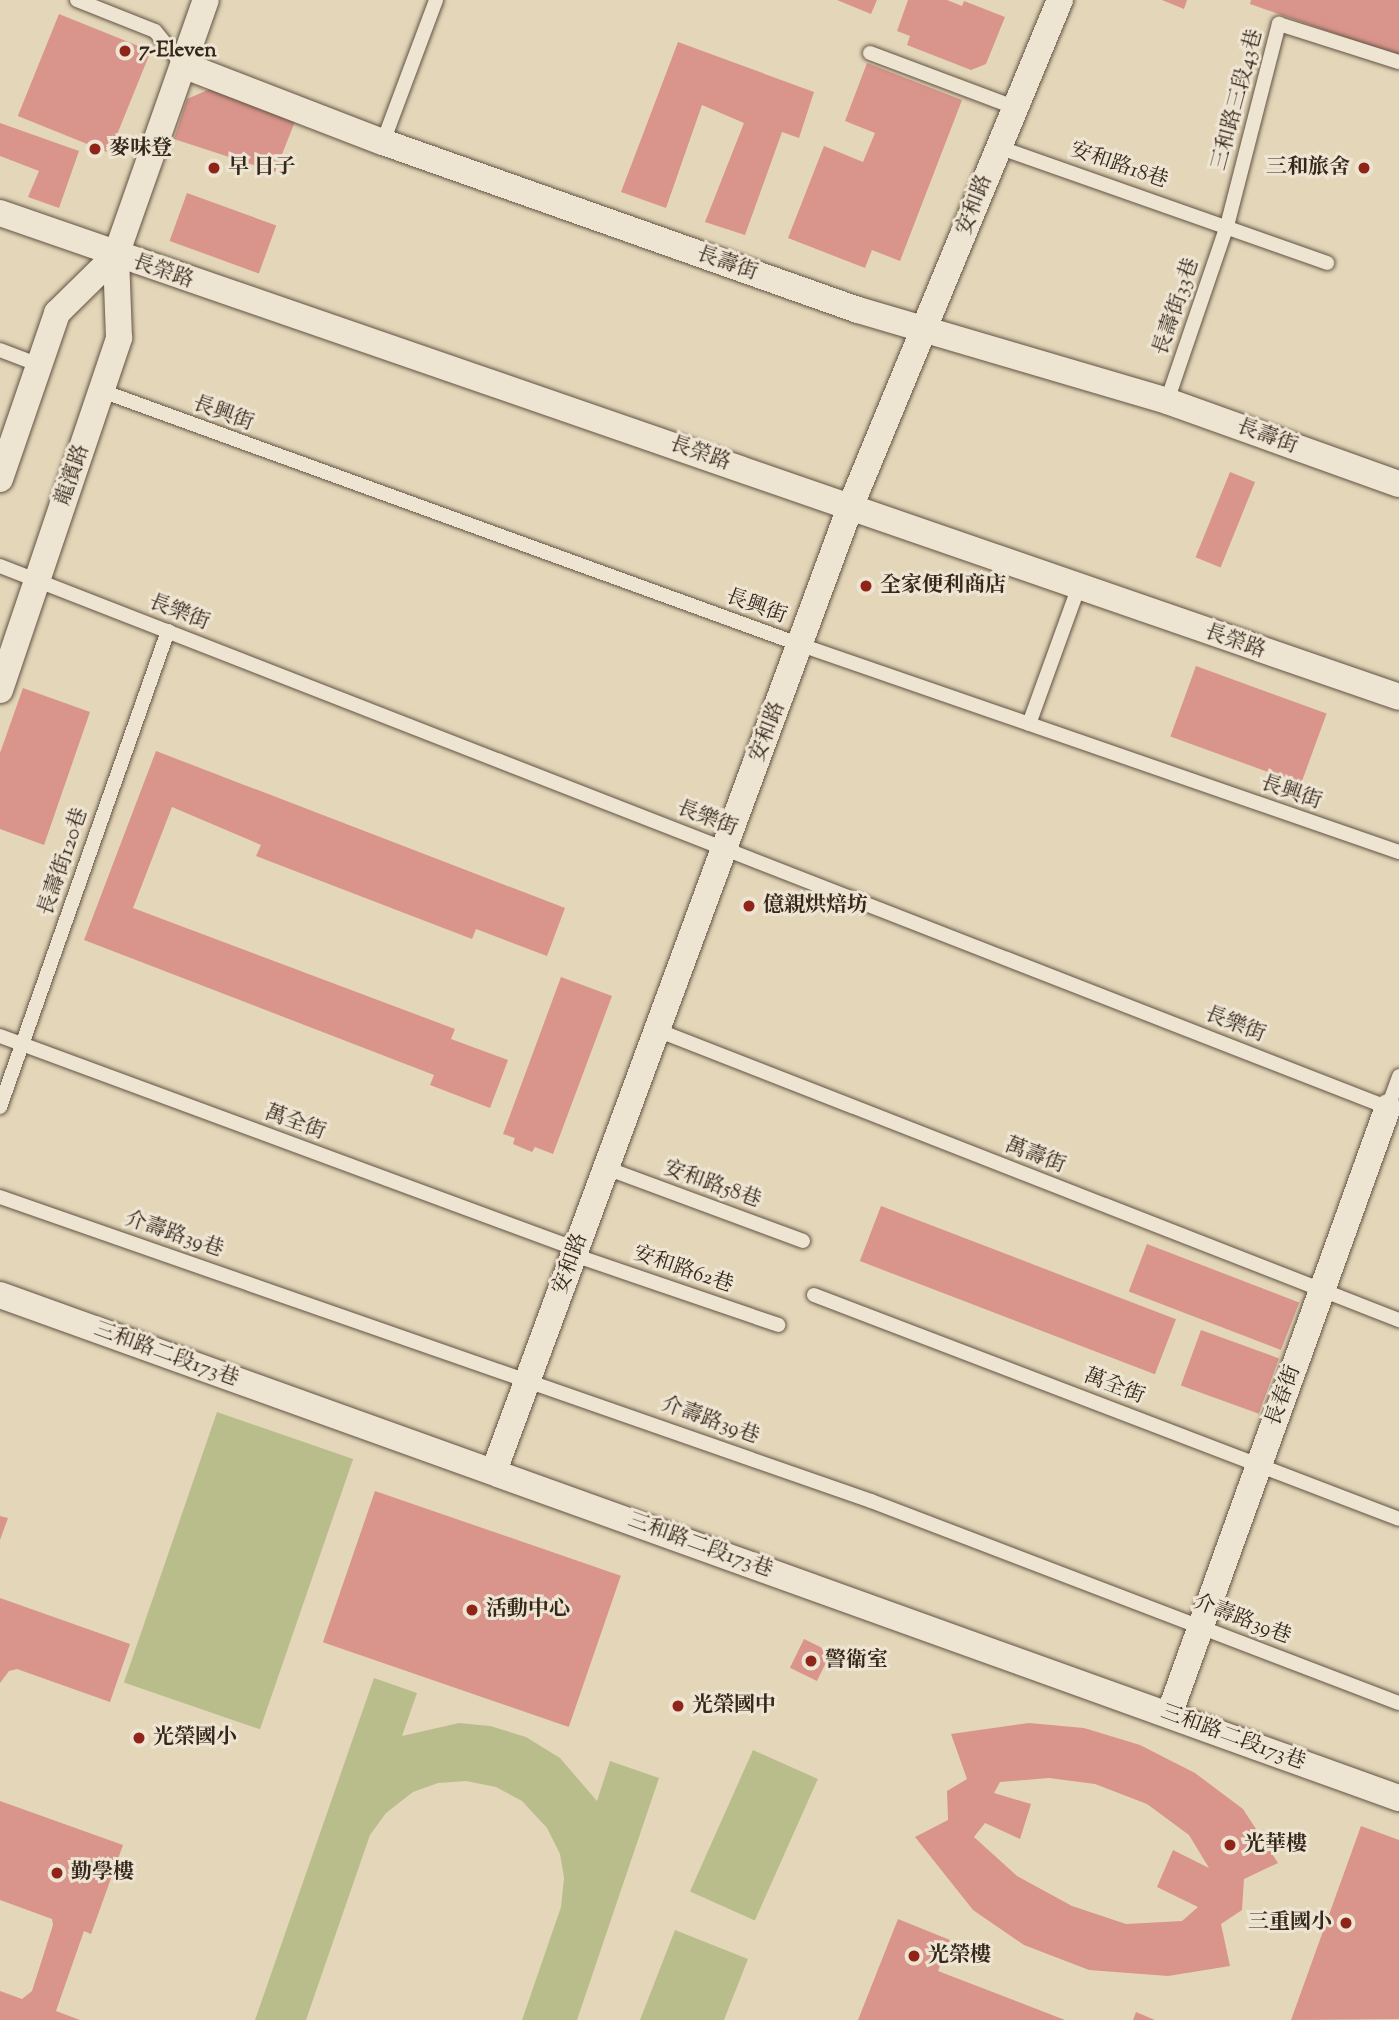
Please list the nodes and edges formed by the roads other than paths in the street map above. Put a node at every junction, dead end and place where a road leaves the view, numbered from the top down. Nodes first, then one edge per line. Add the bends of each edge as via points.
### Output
1 (77, 0) edge
2 (206, 0) edge
3 (436, 0) edge
4 (1060, 0) edge
5 (870, 53) dead end
6 (1399, 62) edge
7 (183, 65) junction
8 (1014, 107) junction
9 (383, 142) junction
10 (998, 146) junction
11 (0, 213) edge
12 (1227, 226) junction
13 (116, 256) junction
14 (1327, 263) dead end
15 (926, 332) junction
16 (0, 350) edge
17 (39, 365) junction
18 (102, 391) junction
19 (1167, 401) junction
20 (0, 479) edge
21 (1399, 484) edge
22 (851, 505) junction
23 (0, 566) edge
24 (37, 580) junction
25 (1079, 586) junction
26 (168, 631) junction
27 (801, 645) junction
28 (0, 690) edge
29 (1399, 697) edge
30 (1029, 724) junction
31 (724, 849) junction
32 (1399, 852) edge
33 (657, 1030) junction
34 (0, 1036) edge
35 (22, 1045) junction
36 (1399, 1076) edge
37 (0, 1107) edge
38 (1393, 1110) edge
39 (606, 1168) junction
40 (0, 1197) edge
41 (803, 1241) dead end
42 (575, 1252) junction
43 (1322, 1291) junction
44 (814, 1294) dead end
45 (0, 1295) edge
46 (1399, 1320) edge
47 (778, 1325) dead end
48 (528, 1378) junction
49 (1259, 1466) junction
50 (494, 1471) junction
51 (1399, 1519) edge
52 (1201, 1626) junction
53 (1399, 1703) edge
54 (1170, 1715) junction
55 (1399, 1798) edge

1 - 7 lane, 長壽街 via 155,31
2 - 7 street, 龍濱路
3 - 9 lane
4 - 8 street, 安和路
5 - 8 lane
6 - 12 lane, 三和路三段43巷 via 1279,24
7 - 9 street, 長壽街
7 - 13 street, 龍濱路
8 - 10 street, 安和路
9 - 15 street, 長壽街
10 - 12 lane, 安和路18巷
10 - 15 street, 安和路
11 - 13 street, 長榮路
12 - 14 lane, 安和路18巷
12 - 19 lane, 長壽街33巷
13 - 17 street, 龍濱路 via 57,313
13 - 18 street, 龍濱路 via 119,338
13 - 22 street, 長榮路
15 - 19 street, 長壽街
15 - 22 street, 安和路
16 - 17 lane
17 - 20 street, 龍濱路
18 - 24 street, 龍濱路
18 - 27 lane, 長興街
19 - 21 street, 長壽街
22 - 25 street, 長榮路
22 - 27 street, 安和路
23 - 24 lane, 長樂街
24 - 26 lane, 長樂街
24 - 28 street, 龍濱路
25 - 29 street, 長榮路
25 - 30 lane
26 - 31 lane, 長樂街
26 - 35 lane, 長壽街120巷
27 - 30 lane, 長興街
27 - 31 street, 安和路
30 - 32 lane, 長興街
31 - 33 street, 安和路
31 - 38 lane, 長樂街
33 - 39 street, 安和路
33 - 43 lane, 萬壽街
34 - 35 lane, 萬全街
35 - 37 lane, 長壽街120巷
35 - 42 lane, 萬全街
36 - 38 lane, 長春街
38 - 43 street, 長春街
39 - 41 lane, 安和路58巷
39 - 42 street, 安和路
40 - 48 lane, 介壽路39巷
42 - 47 lane, 安和路62巷
42 - 48 street, 安和路
43 - 46 lane, 萬壽街
43 - 49 street, 長春街
44 - 49 lane, 萬全街
45 - 50 street, 三和路二段173巷
48 - 50 street, 安和路
48 - 52 lane, 介壽路39巷
49 - 51 lane, 萬全街
49 - 52 street, 長春街
50 - 54 street, 三和路二段173巷
52 - 53 lane, 介壽路39巷
52 - 54 street, 長春街
54 - 55 street, 三和路二段173巷

